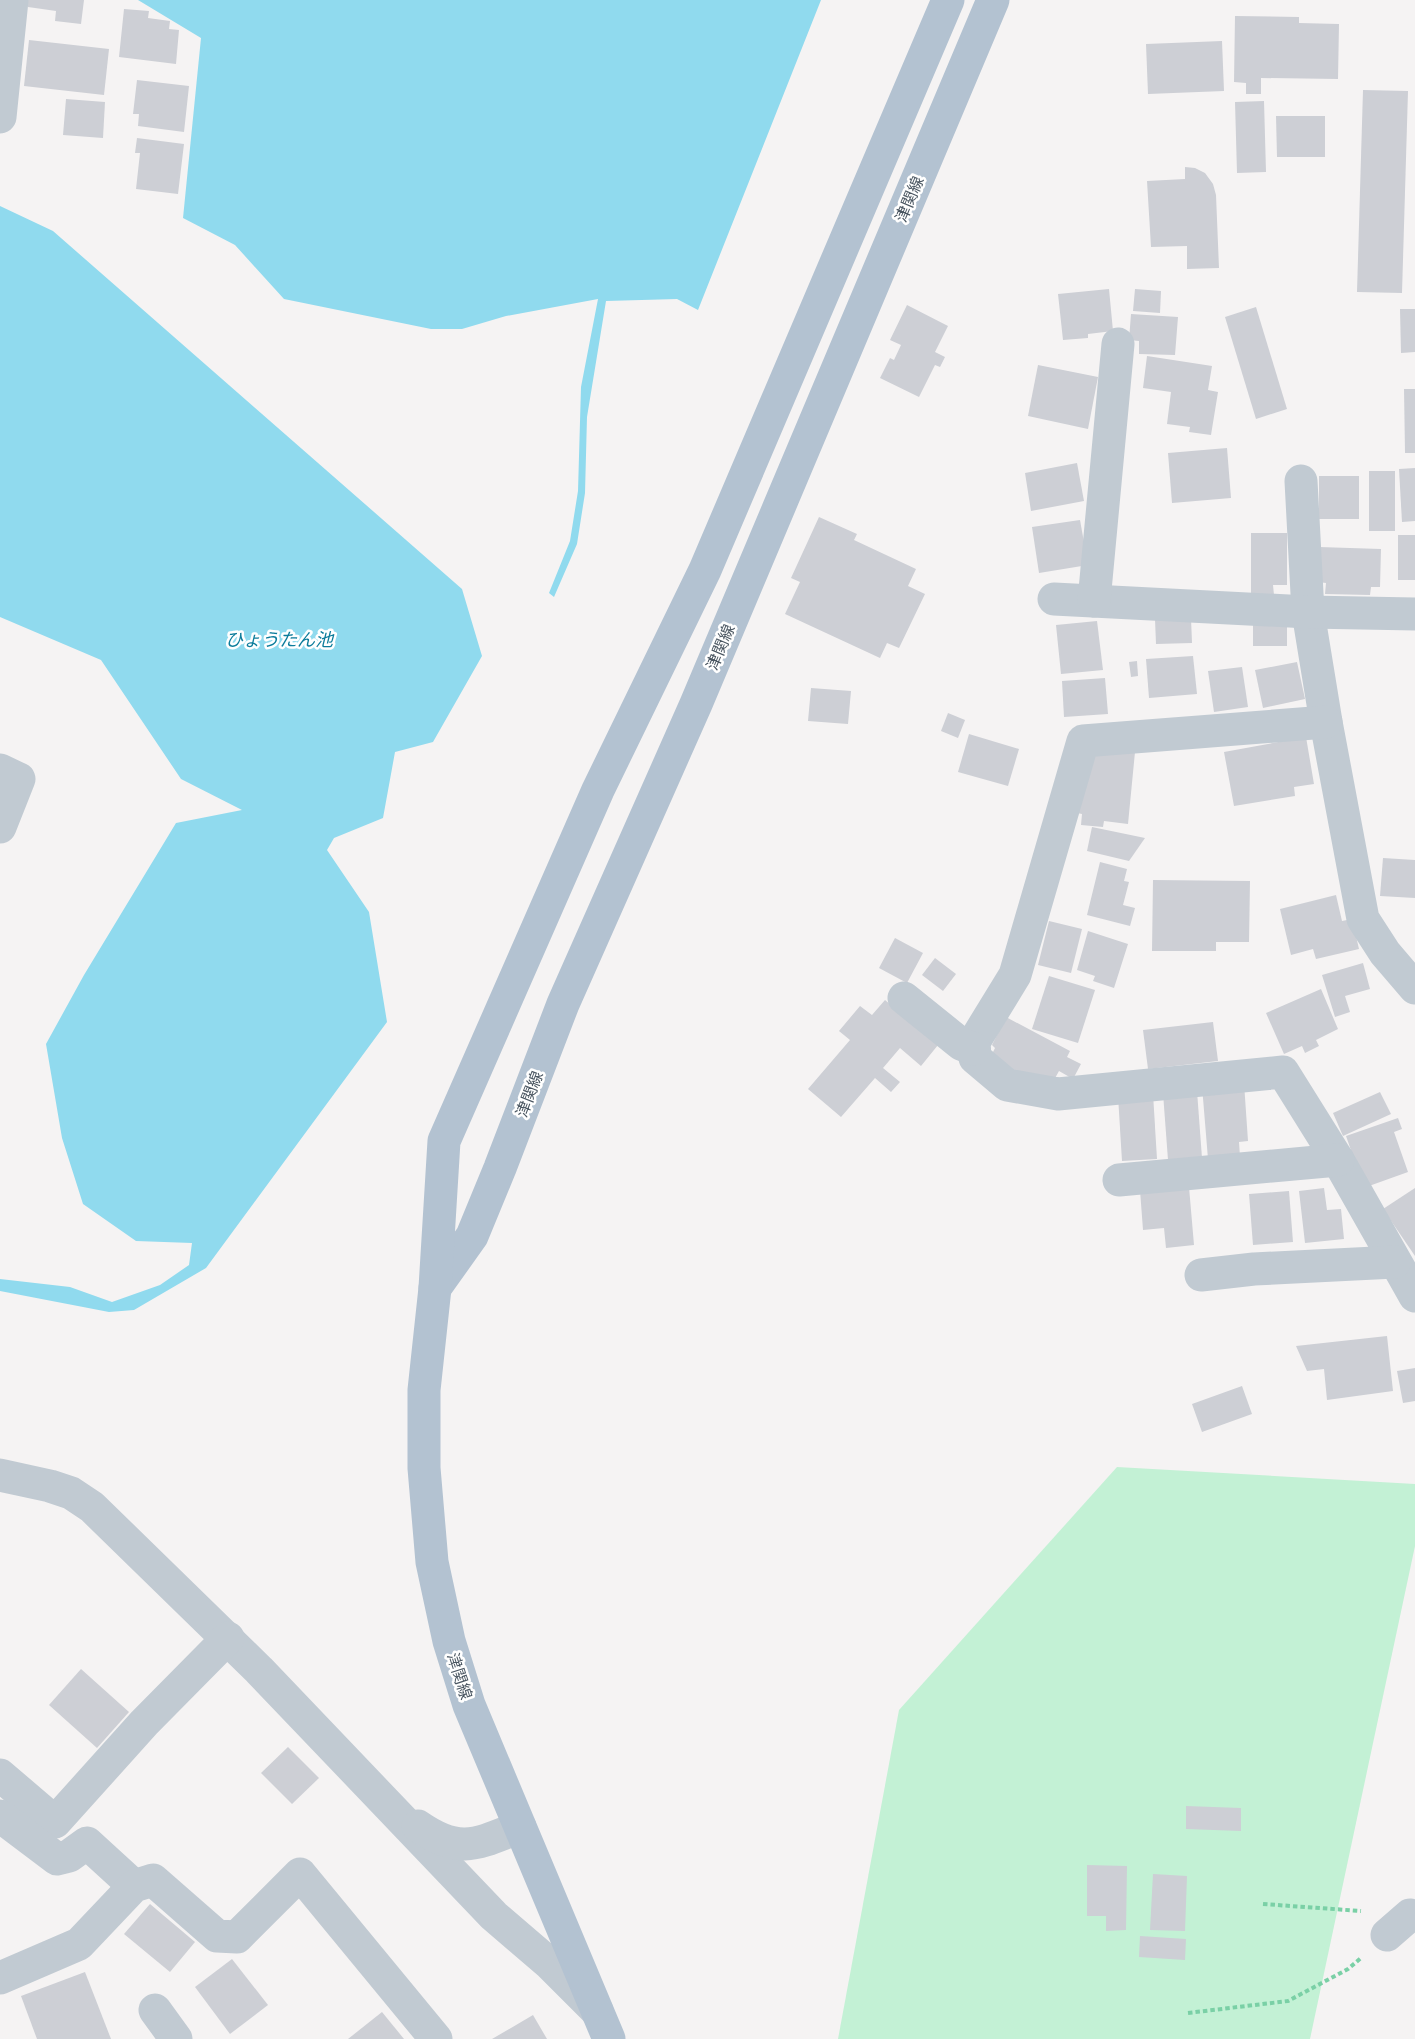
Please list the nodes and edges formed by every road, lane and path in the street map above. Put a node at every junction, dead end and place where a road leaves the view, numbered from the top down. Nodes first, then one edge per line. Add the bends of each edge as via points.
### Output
1 (12, 0) edge
2 (948, 0) edge
3 (993, 0) edge
4 (0, 117) edge
5 (1118, 345) dead end
6 (1301, 481) dead end
7 (1054, 599) dead end
8 (1095, 601) junction
9 (1308, 612) junction
10 (1415, 614) edge
11 (1326, 722) junction
12 (0, 770) edge
13 (0, 827) edge
14 (1415, 988) edge
15 (904, 998) dead end
16 (974, 1049) junction
17 (1338, 1160) junction
18 (1119, 1180) dead end
19 (1395, 1262) junction
20 (1201, 1275) dead end
21 (435, 1288) junction
22 (1415, 1296) edge
23 (0, 1475) edge
24 (228, 1638) junction
25 (0, 1775) edge
26 (392, 1808) junction
27 (0, 1816) edge
28 (520, 1827) junction
29 (134, 1886) junction
30 (1263, 1904) dead end
31 (1402, 1920) edge
32 (0, 1978) edge
33 (155, 2010) dead end
34 (1188, 2013) dead end
35 (603, 2025) edge
36 (176, 2039) edge
37 (436, 2039) edge

1 - 4 street
2 - 21 main road, 津関線 via 705,570 598,790 444,1142
3 - 21 main road, 津関線 via 696,704 563,1004 472,1236
5 - 8 street
6 - 9 street
7 - 8 street
8 - 9 street
9 - 10 street
9 - 11 street
11 - 14 street via 1363,919
11 - 16 street via 1083,741 1015,975 974,1042
12 - 13 street via 19,779
15 - 16 street via 962,1044
16 - 17 street via 975,1058 1007,1085 1058,1094 1283,1072
17 - 18 street
17 - 19 street
19 - 20 street
19 - 22 street
21 - 28 main road, 津関線 via 424,1390 424,1468 432,1562 449,1641 469,1705
23 - 24 street via 50,1486 92,1507
24 - 25 street via 55,1822
24 - 26 street
26 - 28 street via 430,1835 454,1845 476,1844
26 - 35 street via 494,1916 550,1964
27 - 29 street via 57,1859 87,1843
28 - 35 main road, 津関線
29 - 32 street via 79,1944
29 - 37 street via 153,1880 217,1936 237,1937 300,1874
30 - 31 path
31 - 34 path via 1348,1969 1288,2001
33 - 36 street

